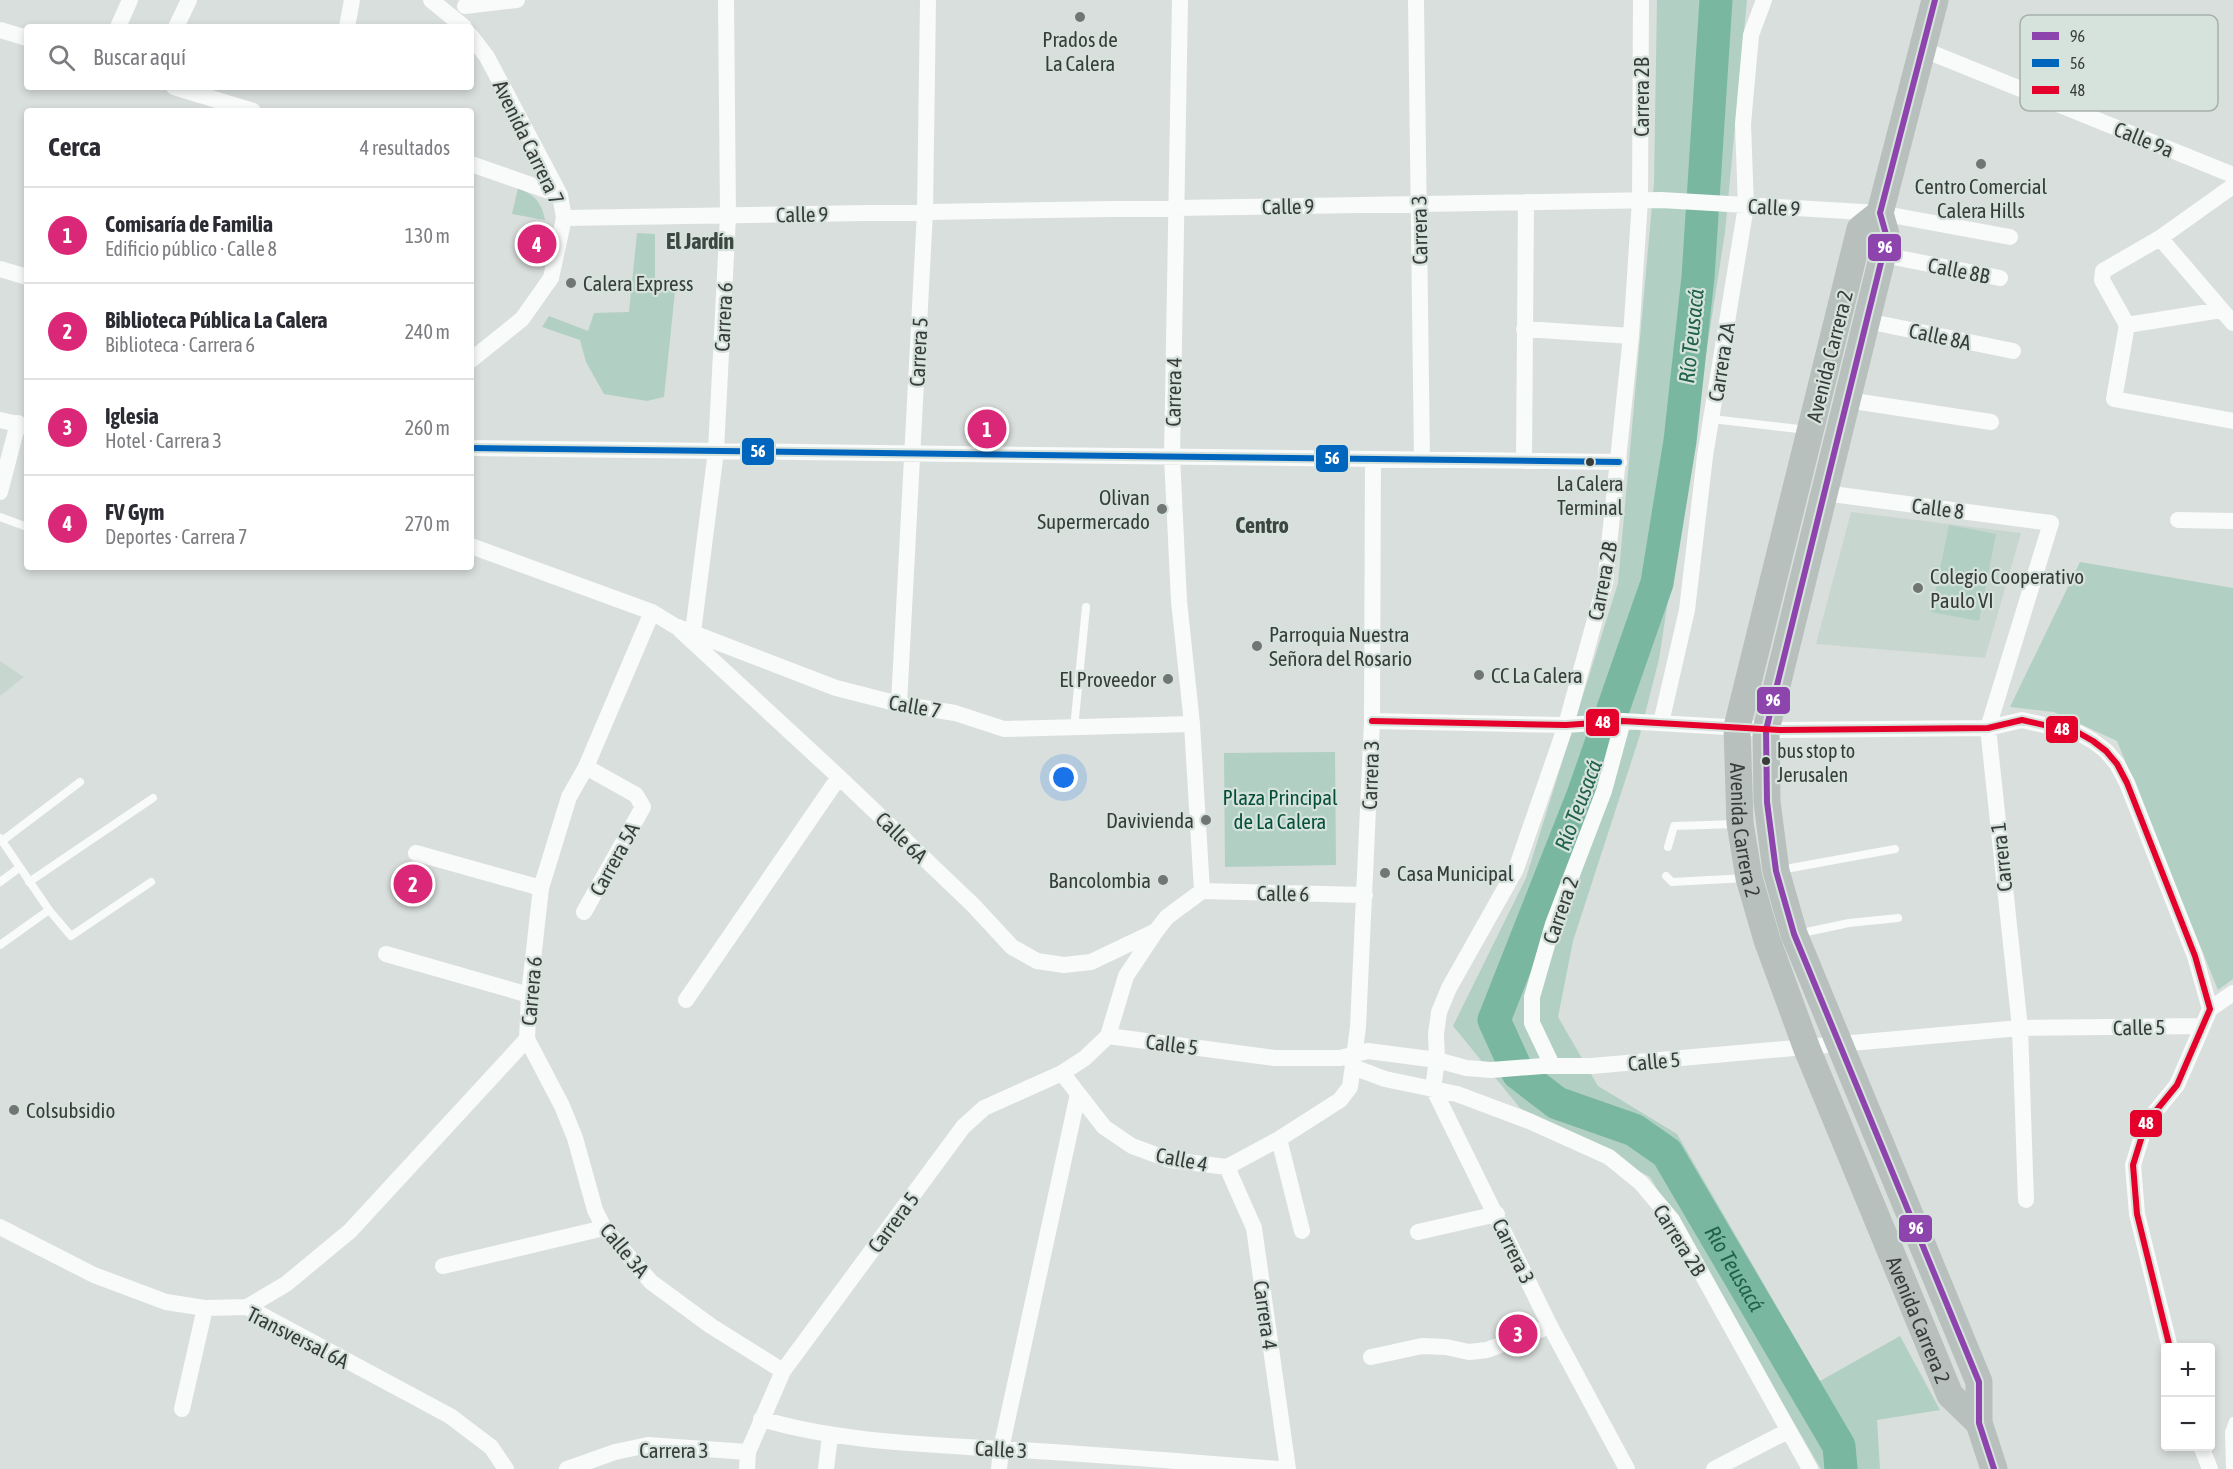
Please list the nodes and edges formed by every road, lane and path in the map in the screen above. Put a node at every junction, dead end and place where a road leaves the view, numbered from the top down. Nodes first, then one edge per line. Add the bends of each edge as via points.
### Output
1 (130, 0) edge
2 (189, 0) edge
3 (352, 0) edge
4 (431, 0) edge
5 (517, 0) edge
6 (726, 0) edge
7 (928, 0) edge
8 (1180, 0) edge
9 (1416, 0) edge
10 (1641, 0) edge
11 (1764, 0) edge
12 (1935, 0) edge
13 (465, 3) edge
14 (119, 24) edge
15 (177, 24) edge
16 (348, 24) edge
17 (460, 24) edge
18 (466, 24) edge
19 (0, 30) edge
20 (24, 37) edge
21 (474, 40) edge
22 (1922, 49) junction
23 (2020, 89) edge
24 (179, 90) edge
25 (200, 104) edge
26 (230, 108) edge
27 (2075, 111) edge
28 (474, 165) edge
29 (2233, 175) edge
30 (2233, 186) edge
31 (560, 195) junction
32 (1640, 200) junction
33 (1526, 202) junction
34 (1418, 204) junction
35 (1746, 206) junction
36 (1176, 208) junction
37 (925, 212) junction
38 (1880, 213) junction
39 (728, 216) junction
40 (564, 218) junction
41 (2010, 237) dead end
42 (2160, 238) junction
43 (1883, 255) junction
44 (0, 270) edge
45 (24, 276) edge
46 (2000, 278) dead end
47 (2221, 310) junction
48 (1867, 321) junction
49 (2233, 323) edge
50 (2127, 325) junction
51 (1524, 329) junction
52 (1631, 336) junction
53 (2013, 351) dead end
54 (474, 358) edge
55 (1819, 395) junction
56 (1847, 400) junction
57 (1712, 419) junction
58 (0, 420) edge
59 (2233, 421) edge
60 (1991, 422) dead end
61 (23, 425) edge
62 (1810, 430) junction
63 (474, 448) edge
64 (716, 451) junction
65 (913, 454) junction
66 (1173, 457) junction
67 (1373, 459) junction
68 (1422, 459) junction
69 (1524, 461) junction
70 (1619, 462) junction
71 (0, 492) edge
72 (1824, 493) junction
73 (0, 517) edge
74 (2178, 520) dead end
75 (2233, 521) edge
76 (2051, 523) joint
77 (24, 526) edge
78 (474, 547) edge
79 (1086, 607) dead end
80 (652, 612) junction
81 (675, 626) junction
82 (693, 632) junction
83 (899, 704) junction
84 (1372, 721) junction
85 (1623, 721) junction
86 (1660, 723) junction
87 (1192, 724) junction
88 (1566, 725) junction
89 (1737, 727) junction
90 (1988, 728) junction
91 (1074, 729) junction
92 (1766, 730) junction
93 (586, 767) junction
94 (839, 777) junction
95 (80, 782) dead end
96 (153, 798) dead end
97 (1740, 824) junction
98 (1, 840) edge
99 (1668, 847) dead end
100 (1895, 849) dead end
101 (416, 853) dead end
102 (19, 868) junction
103 (1776, 871) junction
104 (1666, 876) dead end
105 (1749, 878) junction
106 (0, 882) edge
107 (29, 882) junction
108 (151, 882) dead end
109 (541, 888) junction
110 (1202, 891) junction
111 (1365, 895) junction
112 (49, 910) junction
113 (584, 912) dead end
114 (1898, 918) dead end
115 (1156, 931) junction
116 (1794, 934) junction
117 (0, 945) edge
118 (386, 954) dead end
119 (2233, 993) edge
120 (529, 995) junction
121 (686, 1000) dead end
122 (2210, 1009) junction
123 (2203, 1026) junction
124 (2020, 1028) junction
125 (1108, 1036) junction
126 (527, 1039) junction
127 (1840, 1044) junction
128 (1807, 1049) junction
129 (1437, 1060) junction
130 (1354, 1061) junction
131 (1547, 1066) junction
132 (1062, 1073) junction
133 (1433, 1088) junction
134 (1078, 1094) junction
135 (1279, 1139) junction
136 (1227, 1167) junction
137 (2026, 1200) dead end
138 (1497, 1214) junction
139 (0, 1227) edge
140 (604, 1228) junction
141 (1302, 1231) dead end
142 (1418, 1232) dead end
143 (443, 1266) dead end
144 (247, 1307) junction
145 (205, 1308) junction
146 (1550, 1326) junction
147 (2168, 1343) edge
148 (1371, 1357) dead end
149 (783, 1371) junction
150 (182, 1409) dead end
151 (761, 1419) junction
152 (2233, 1421) edge
153 (1979, 1423) junction
154 (1788, 1431) junction
155 (830, 1436) junction
156 (1000, 1449) junction
157 (2203, 1451) edge
158 (748, 1452) junction
159 (506, 1469) edge
160 (567, 1469) edge
161 (747, 1469) edge
162 (826, 1469) edge
163 (999, 1469) edge
164 (1279, 1469) edge
165 (1288, 1469) edge
166 (1627, 1469) edge
167 (1714, 1469) edge
168 (1810, 1469) edge
169 (1994, 1469) edge
170 (2210, 1469) edge
171 (2230, 1469) edge

1 - 14 street
2 - 15 street
3 - 16 street
4 - 17 street, Avenida Carrera 7
5 - 13 street
6 - 39 street, Carrera 6
7 - 37 street, Carrera 5
8 - 36 street, Carrera 4
9 - 34 street, Carrera 3
10 - 32 street, Carrera 2B
11 - 35 street, Carrera 2A via 1751,35 1743,123
12 - 22 main road, Avenida Carrera 2
13 - 18 street
19 - 20 street
21 - 31 street, Avenida Carrera 7
22 - 23 street, Calle 9a
22 - 38 main road, Avenida Carrera 2
24 - 25 street
25 - 26 street
27 - 29 street, Calle 9a
28 - 31 street
30 - 42 street
31 - 40 street, Avenida Carrera 7
32 - 33 street, Calle 9
32 - 35 street, Calle 9
32 - 52 street, Carrera 2B
33 - 34 street, Calle 9
33 - 51 street
34 - 36 street, Calle 9
34 - 68 street, Carrera 3
35 - 38 street, Calle 9
35 - 57 street, Carrera 2A
36 - 37 street, Calle 9
36 - 66 street, Carrera 4
37 - 39 street, Calle 9
37 - 65 street, Carrera 5
38 - 41 street, Calle 9
38 - 43 main road, Avenida Carrera 2 via 1887,238
38 - 55 main road, Avenida Carrera 2 via 1860,229
39 - 40 street, Calle 9
39 - 64 street, Carrera 6
40 - 54 street via 550,278 522,319
42 - 47 street
42 - 50 street via 2103,271 2102,280
43 - 46 street, Calle 8B
43 - 48 main road, Avenida Carrera 2
44 - 45 street
47 - 49 street
47 - 50 street
48 - 53 street, Calle 8A
48 - 56 main road, Avenida Carrera 2
50 - 59 street via 2114,399
51 - 52 street
51 - 69 street
52 - 70 street, Carrera 2B
55 - 56 main road
55 - 62 main road, Avenida Carrera 2
56 - 60 street
56 - 72 main road, Avenida Carrera 2
57 - 62 lane
57 - 86 street, Carrera 2A via 1687,610
58 - 61 street
61 - 71 street
62 - 89 main road, Avenida Carrera 2
63 - 64 street
64 - 65 street
64 - 82 street, Carrera 6
65 - 66 street
65 - 83 street, Carrera 5
66 - 67 street
66 - 87 street, Carrera 4 via 1179,601
67 - 68 street
67 - 84 street, Carrera 3
68 - 69 street
69 - 70 street
70 - 88 street, Carrera 2B via 1605,583
72 - 76 street, Calle 8
72 - 92 main road, Avenida Carrera 2
73 - 77 lane
74 - 75 street
76 - 90 street, Carrera 1
78 - 80 street
79 - 91 lane
80 - 81 street, Calle 7
80 - 93 street, Carrera 6
81 - 82 street, Calle 7
81 - 94 street, Calle 6A
82 - 83 street, Calle 7 via 836,688
83 - 91 street, Calle 7 via 955,713 1004,729
84 - 88 street
84 - 111 street, Carrera 3
85 - 86 street
85 - 88 street
85 - 131 street, Carrera 2 via 1604,791 1553,924 1532,997 1532,1023
86 - 89 street
87 - 91 street, Calle 7
87 - 110 street, Carrera 4
88 - 129 street, Carrera 2B via 1516,870 1439,1012
89 - 92 street
89 - 97 main road, Avenida Carrera 2
90 - 92 street
90 - 122 street via 2022,720 2054,726 2093,741 2117,764 2194,956
90 - 124 street, Carrera 1
92 - 103 main road, Avenida Carrera 2 via 1767,802
93 - 109 street, Carrera 6 via 569,797
93 - 113 street, Carrera 5A via 636,795 643,807
94 - 115 street, Calle 6A via 1012,947 1037,961 1064,965 1091,962
94 - 121 street
95 - 98 lane
96 - 107 lane
97 - 99 lane via 1674,826
97 - 105 main road, Avenida Carrera 2
98 - 102 lane
100 - 103 lane
101 - 109 street
102 - 106 lane
102 - 107 lane
103 - 105 main road
103 - 116 main road, Avenida Carrera 2
104 - 105 lane via 1672,882
105 - 128 main road, Avenida Carrera 2
107 - 112 lane
108 - 112 lane via 71,936
109 - 120 street, Carrera 6
110 - 111 street, Calle 6
110 - 115 street via 1167,917
111 - 130 street, Carrera 3
112 - 117 lane
114 - 116 lane
115 - 125 street via 1126,976
116 - 127 main road, Avenida Carrera 2
118 - 120 street
119 - 122 street
120 - 126 street, Carrera 6
122 - 123 street
123 - 124 street, Calle 5
123 - 147 street via 2177,1085 2146,1123 2133,1165 2137,1214
124 - 127 street, Calle 5
124 - 137 street, Carrera 1
125 - 130 street, Calle 5 via 1275,1058
125 - 132 street, Carrera 5
126 - 140 street, Calle 3A via 562,1106
126 - 144 street, Carrera 6 via 350,1231 286,1284
127 - 128 street, Calle 5
127 - 153 main road, Avenida Carrera 2 via 1979,1382
128 - 131 street, Calle 5
128 - 153 main road, Avenida Carrera 2 via 1950,1395
129 - 130 street, Calle 5 via 1368,1051
129 - 131 street, Calle 5 via 1491,1070
129 - 133 street
130 - 133 street, Carrera 2B via 1385,1079
130 - 135 street, Calle 4 via 1350,1087 1340,1100
132 - 134 street, Calle 4
132 - 149 street, Carrera 5 via 984,1108 963,1127
133 - 138 street, Carrera 3
133 - 154 street, Carrera 2B via 1528,1120 1609,1157 1641,1183 1672,1220
134 - 136 street, Calle 4 via 1104,1127 1132,1146 1170,1160
134 - 156 street
135 - 136 street, Calle 4
135 - 141 street
136 - 165 street, Carrera 4 via 1254,1228
138 - 142 street
138 - 146 street, Carrera 3
139 - 145 street, Transversal 6A via 94,1275 166,1302
140 - 143 street
140 - 149 street, Calle 3A via 651,1282
144 - 145 street, Transversal 6A
144 - 159 street, Transversal 6A via 450,1416 492,1447
145 - 150 street
146 - 148 street via 1487,1350 1469,1353 1422,1346
146 - 166 street, Carrera 3
149 - 151 street, Carrera 5
151 - 155 street, Calle 3
151 - 158 street, Carrera 5
152 - 171 lane via 2229,1432
153 - 169 main road, Avenida Carrera 2
154 - 167 street
154 - 168 street, Carrera 2B
155 - 156 street, Calle 3
155 - 162 street
156 - 163 street
156 - 164 street, Calle 3
157 - 170 street
158 - 160 street, Carrera 3 via 648,1445
158 - 161 street, Carrera 5

